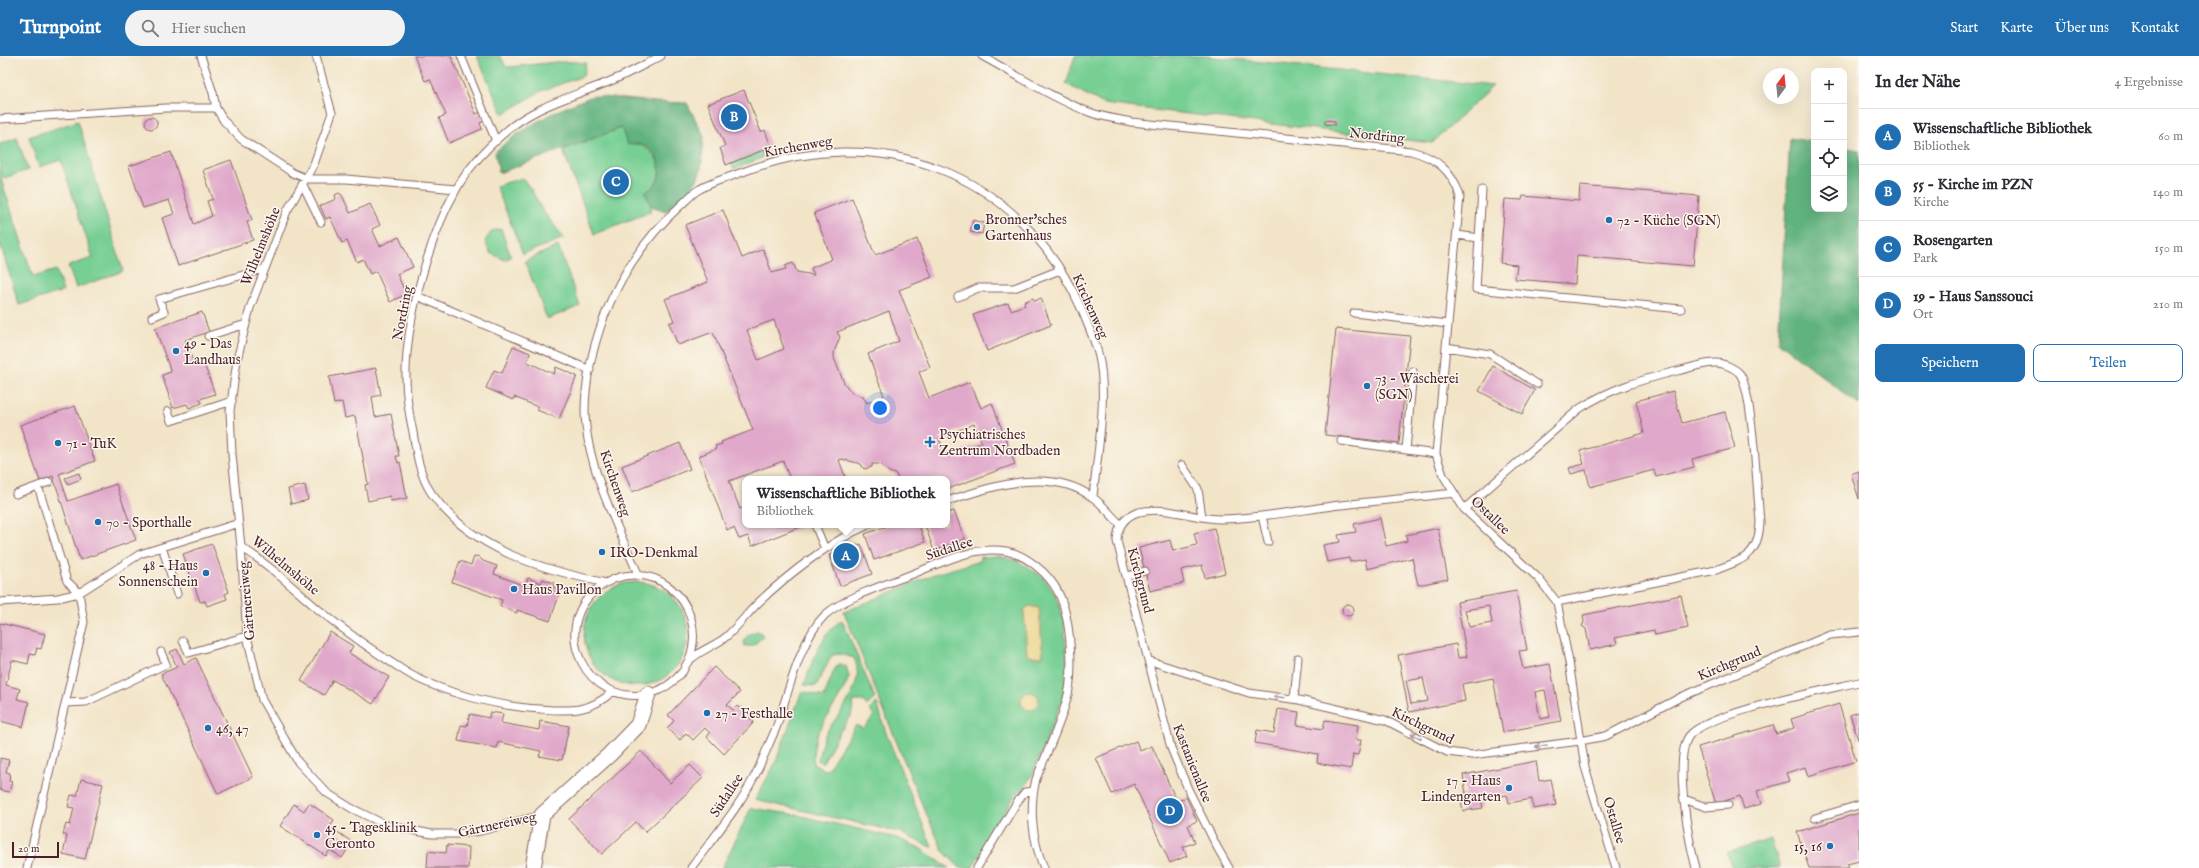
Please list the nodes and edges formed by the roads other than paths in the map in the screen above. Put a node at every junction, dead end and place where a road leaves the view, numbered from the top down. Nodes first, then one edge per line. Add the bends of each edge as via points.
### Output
1 (201, 56) edge
2 (316, 56) edge
3 (461, 56) edge
4 (661, 56) edge
5 (982, 56) edge
6 (216, 108) junction
7 (0, 119) edge
8 (496, 141) junction
9 (305, 182) junction
10 (456, 189) junction
11 (1482, 190) dead end
12 (321, 222) dead end
13 (1456, 235) junction
14 (1479, 238) junction
15 (264, 269) junction
16 (1060, 270) junction
17 (417, 296) junction
18 (958, 297) dead end
19 (1681, 309) dead end
20 (1354, 313) dead end
21 (152, 317) dead end
22 (246, 324) junction
23 (1448, 324) junction
24 (208, 336) dead end
25 (1446, 347) junction
26 (590, 370) junction
27 (1413, 371) dead end
28 (1537, 384) dead end
29 (232, 401) junction
30 (168, 411) dead end
31 (1341, 441) dead end
32 (1406, 450) junction
33 (1436, 454) junction
34 (1182, 465) dead end
35 (49, 482) dead end
36 (38, 486) junction
37 (1454, 493) junction
38 (16, 494) dead end
39 (1093, 497) junction
40 (950, 500) edge
41 (1464, 509) junction
42 (1202, 516) junction
43 (1262, 516) junction
44 (239, 523) junction
45 (1121, 525) junction
46 (816, 528) edge
47 (861, 528) edge
48 (1268, 542) dead end
49 (162, 547) junction
50 (241, 547) junction
51 (825, 549) junction
52 (1145, 570) dead end
53 (639, 576) junction
54 (1127, 576) junction
55 (606, 583) junction
56 (79, 593) junction
57 (177, 594) dead end
58 (0, 602) edge
59 (1557, 602) junction
60 (1859, 632) edge
61 (246, 636) junction
62 (183, 641) dead end
63 (161, 652) dead end
64 (1298, 658) dead end
65 (689, 660) junction
66 (1150, 661) junction
67 (1859, 682) edge
68 (613, 691) junction
69 (648, 694) junction
70 (1294, 699) junction
71 (66, 702) junction
72 (1580, 741) junction
73 (1033, 791) junction
74 (1684, 799) junction
75 (1728, 805) dead end
76 (1859, 805) edge
77 (542, 815) junction
78 (1815, 818) dead end
79 (27, 868) edge
80 (533, 868) edge
81 (691, 868) edge
82 (977, 868) edge
83 (1044, 868) edge
84 (1229, 868) edge
85 (1616, 868) edge
86 (1696, 868) edge

1 - 6 lane
2 - 9 lane, Wilhelmshöhe via 332,113
3 - 8 lane
4 - 8 lane, Nordring via 613,80 558,100 523,119
5 - 13 lane, Nordring via 1089,112 1109,118 1411,151 1425,155 1442,166 1455,182 1460,196
6 - 7 lane
6 - 9 lane via 241,139
8 - 10 lane, Nordring
9 - 10 lane via 346,179
9 - 12 lane
9 - 15 lane, Wilhelmshöhe via 287,211
10 - 17 lane, Nordring via 425,266
11 - 14 lane
13 - 14 lane
13 - 23 lane, Nordring
14 - 19 lane via 1476,288
15 - 21 lane via 159,299 164,312
15 - 22 lane, Wilhelmshöhe
16 - 18 lane via 1014,288 978,288
16 - 26 lane, Kirchenweg via 1038,238 1017,217 993,199 941,169 911,159 869,152 831,151 779,160 699,189 662,222 633,257 611,298 596,342
16 - 39 lane, Kirchenweg via 1088,324 1099,358 1102,393
17 - 26 lane
17 - 55 lane, Nordring via 408,343 407,400 415,446 424,479 432,494 461,526 485,543 549,569
20 - 23 lane
22 - 24 lane
22 - 29 lane, Wilhelmshöhe via 237,360
23 - 25 lane, Nordring
25 - 28 lane via 1490,354
25 - 33 lane, Nordring
26 - 53 lane, Kirchenweg via 585,412 593,460
27 - 32 lane
29 - 30 lane via 171,421
29 - 44 lane, Wilhelmshöhe via 232,454
31 - 32 lane
32 - 33 lane
33 - 37 lane, Nordring via 1442,475
34 - 42 lane via 1198,489
35 - 36 lane
36 - 38 lane
36 - 56 lane via 67,581
37 - 41 lane, Ostallee
37 - 43 lane, Ostallee
39 - 40 lane via 1053,482 1031,481 986,489
39 - 45 lane
41 - 59 lane, Ostallee via 1538,578
41 - 59 lane via 1579,409 1597,397 1630,383 1703,365 1717,363 1730,366 1740,374 1750,420 1760,521 1756,545 1750,553 1740,561 1716,570
42 - 43 lane, Ostallee via 1221,520
42 - 45 lane, Ostallee via 1150,511 1132,515
43 - 48 lane
44 - 49 lane
44 - 50 lane, Wilhelmshöhe
45 - 54 lane, Kirchgrund via 1117,541
46 - 51 lane
47 - 51 lane
49 - 56 lane via 140,554
49 - 57 lane
50 - 61 lane, Gärtnereiweg
50 - 68 lane, Wilhelmshöhe via 260,558 320,610 363,642 407,672 444,688 522,708 558,710 593,706
51 - 65 lane via 775,588 728,635
52 - 54 lane
53 - 55 lane via 622,577
53 - 65 lane via 660,581 686,604 694,632
54 - 66 lane, Kirchgrund
55 - 68 lane via 593,593 581,609 575,638 578,656 588,672
56 - 58 lane via 58,598
56 - 71 lane via 84,622
59 - 72 lane, Ostallee via 1569,662
60 - 72 lane, Kirchgrund via 1830,635 1681,697 1606,736
61 - 62 lane via 188,653
61 - 77 lane, Gärtnereiweg via 262,700 298,762 327,793 351,808 386,825 432,834 481,830
63 - 71 lane via 166,664 86,702
64 - 70 lane
65 - 69 lane via 671,683
70 -> 66 lane, Kirchgrund via 1249,693
66 - 84 lane, Kastanienallee via 1171,748 1188,789
67 - 74 lane via 1755,707 1701,727 1689,736 1683,751
68 - 69 lane via 629,695
69 - 77 street, Gärtnereiweg via 642,717 629,735 570,792
72 -> 70 lane, Kirchgrund via 1488,754 1454,754 1385,720
71 - 79 lane
72 - 85 lane, Ostallee via 1586,772
73 - 81 lane, Südallee via 1067,701 1071,669 1069,631 1059,593 1048,576 1030,562 1007,551 975,550 840,605 825,616 808,638 776,728 758,768 738,805
73 - 82 lane via 1025,792 1017,802
73 - 83 lane, Südallee via 1033,824
74 - 75 lane via 1706,807
74 - 86 lane
76 - 78 lane
77 - 80 street

